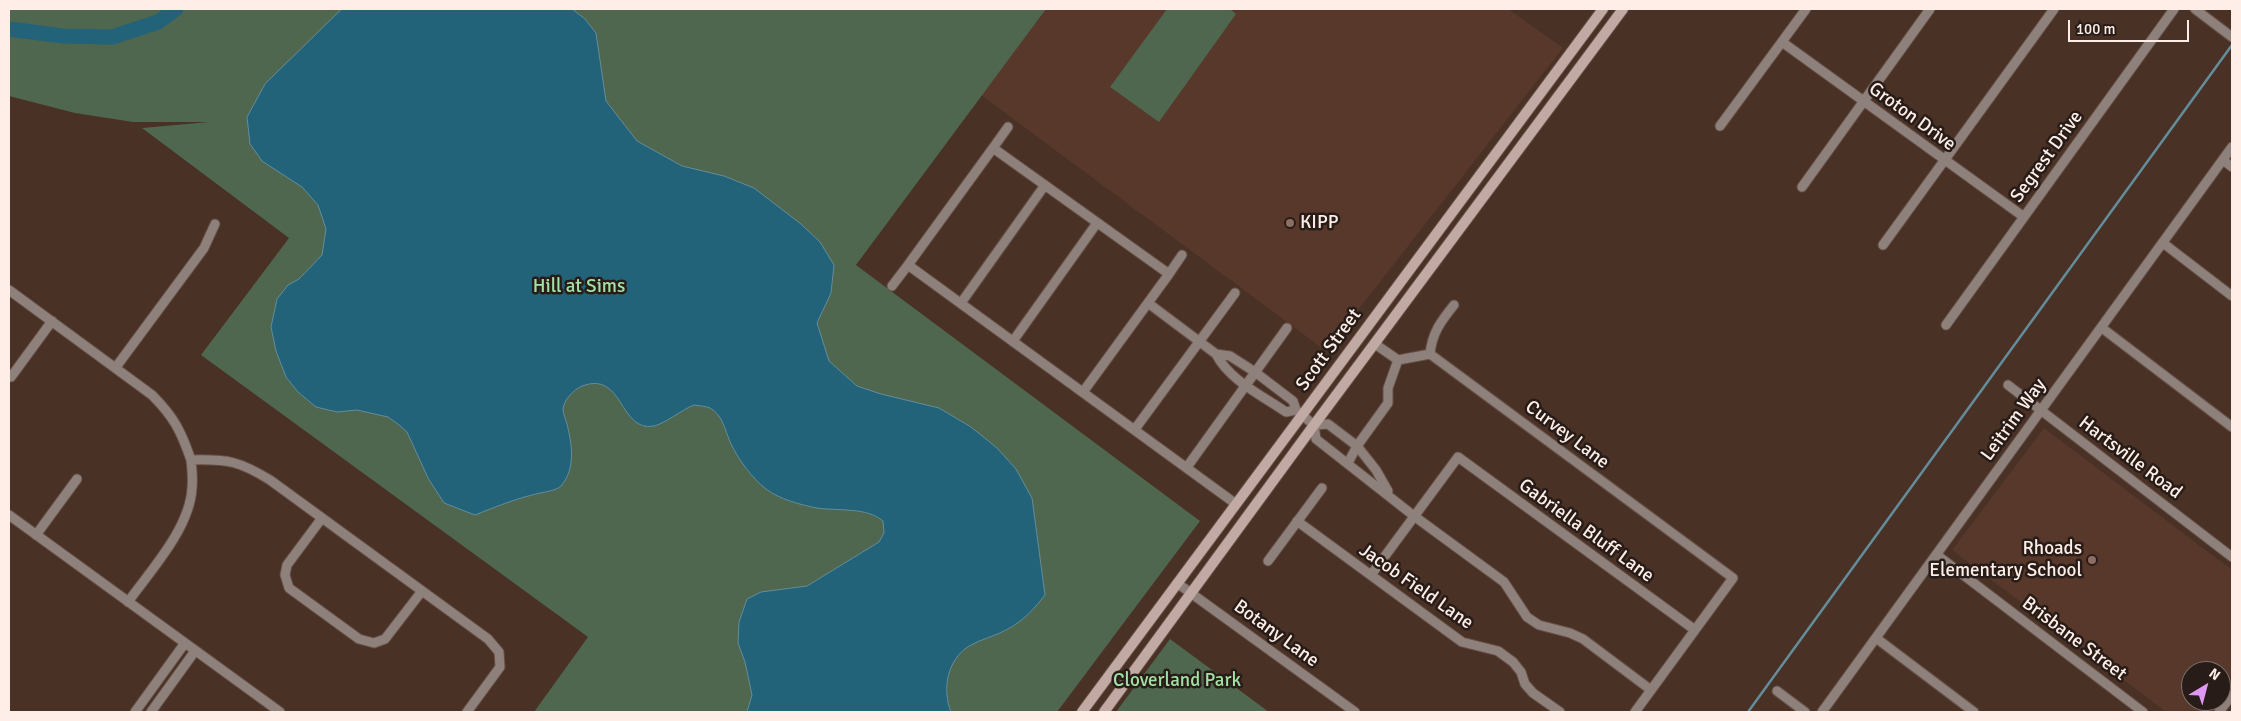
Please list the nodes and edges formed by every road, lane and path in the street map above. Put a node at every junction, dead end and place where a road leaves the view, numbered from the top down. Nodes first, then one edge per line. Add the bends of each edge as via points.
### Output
1 (1603, 9) edge
2 (1624, 9) edge
3 (1806, 9) edge
4 (1930, 9) edge
5 (2054, 9) edge
6 (2174, 9) edge
7 (2195, 9) edge
8 (2229, 34) edge
9 (1782, 42) junction
10 (1864, 102) junction
11 (1720, 126) dead end
12 (1008, 127) dead end
13 (992, 148) junction
14 (2232, 148) edge
15 (1945, 160) junction
16 (2223, 160) junction
17 (1490, 161) junction
18 (2232, 167) edge
19 (1503, 171) junction
20 (1045, 185) junction
21 (1802, 187) dead end
22 (2024, 217) junction
23 (1097, 223) junction
24 (215, 224) dead end
25 (2163, 243) junction
26 (1883, 245) dead end
27 (1182, 255) dead end
28 (908, 265) junction
29 (1410, 270) junction
30 (1169, 274) junction
31 (1423, 280) junction
32 (892, 286) dead end
33 (9, 290) edge
34 (1235, 293) dead end
35 (2232, 296) edge
36 (961, 303) junction
37 (1148, 303) junction
38 (1454, 305) dead end
39 (52, 321) junction
40 (1946, 325) dead end
41 (1287, 328) dead end
42 (2102, 328) junction
43 (1013, 342) junction
44 (1199, 342) junction
45 (1375, 344) junction
46 (1216, 354) junction
47 (1430, 354) junction
48 (1398, 360) junction
49 (116, 366) junction
50 (1255, 372) junction
51 (11, 377) dead end
52 (1247, 385) junction
53 (1274, 386) junction
54 (2008, 386) dead end
55 (1083, 392) junction
56 (1266, 398) junction
57 (2041, 411) junction
58 (1299, 413) junction
59 (1314, 424) junction
60 (2232, 427) edge
61 (1135, 429) junction
62 (1357, 446) junction
63 (192, 460) junction
64 (1348, 463) junction
65 (1187, 468) junction
66 (77, 479) dead end
67 (1322, 488) dead end
68 (1390, 496) junction
69 (1236, 504) junction
70 (9, 515) edge
71 (1414, 516) junction
72 (322, 518) junction
73 (1297, 522) junction
74 (36, 535) junction
75 (1937, 554) junction
76 (2232, 557) edge
77 (1268, 561) dead end
78 (1371, 575) junction
79 (1177, 582) junction
80 (422, 591) junction
81 (1191, 593) junction
82 (128, 602) junction
83 (1695, 630) junction
84 (1876, 638) junction
85 (185, 643) junction
86 (195, 650) junction
87 (1651, 690) junction
88 (1778, 691) dead end
89 (147, 694) junction
90 (2232, 695) edge
91 (158, 702) junction
92 (1089, 702) junction
93 (135, 712) edge
94 (151, 712) edge
95 (280, 712) edge
96 (467, 712) edge
97 (1082, 712) edge
98 (1104, 712) edge
99 (1356, 712) edge
100 (1560, 712) edge
101 (1635, 712) edge
102 (1805, 712) edge
103 (1822, 712) edge
104 (1974, 712) edge
105 (2143, 712) edge
106 (2219, 712) edge

1 - 17 main road, Scott Street
2 - 19 main road, Scott Street
3 - 9 street
4 - 10 street
5 - 15 street
6 - 22 street, Segrest Drive
7 - 8 street
9 - 10 street, Groton Drive
9 - 11 street
10 - 15 street, Groton Drive
10 - 21 street
12 - 13 street
13 - 20 street
13 - 28 street
14 - 16 street, Leitrim Way
15 - 22 street, Groton Drive
15 - 26 street
16 - 18 street
16 - 25 street, Leitrim Way
17 - 19 main road
17 - 29 main road, Scott Street
19 - 31 main road, Scott Street
20 - 23 street
20 - 36 street
22 - 40 street, Segrest Drive
23 - 30 street
23 - 43 street
24 - 49 street via 204,248
25 - 35 street
25 - 42 street, Leitrim Way
27 - 30 street
28 - 32 street
28 - 36 street
29 - 31 main road
29 - 58 main road, Scott Street
30 - 37 street
31 - 45 main road, Scott Street
33 - 39 street
34 - 44 street
36 - 43 street
37 - 44 street
37 - 55 street
38 - 47 street via 1436,329
39 - 49 street
39 - 51 street
41 - 50 street
42 - 57 street, Leitrim Way
42 - 60 street
43 - 55 street
44 - 46 street
44 - 61 street
45 - 48 street
45 - 59 main road, Scott Street
46 - 50 street via 1230,356
46 - 52 street via 1222,366
47 - 48 street
47 - 83 street, Curvey Lane via 1733,578
48 - 62 street via 1388,388 1388,403
49 - 63 street via 170,412
50 - 52 street
50 - 53 street
52 - 56 street
52 - 65 street
53 - 56 street
53 - 58 street via 1293,400
54 - 57 street, Hartsville Road
55 - 61 street
56 - 58 street via 1286,412
57 - 75 street, Leitrim Way
57 - 76 street, Hartsville Road
58 - 59 street
58 - 69 main road, Scott Street
59 - 62 street via 1328,424
59 - 64 street via 1316,439
59 - 81 main road, Scott Street
61 - 65 street
62 - 64 street
62 - 68 street via 1376,470
63 - 72 street via 217,459 244,464
63 - 82 street via 192,489 180,530
64 - 68 street
65 - 69 street
66 - 74 street
67 - 73 street
68 - 71 street
69 - 79 main road, Scott Street
70 - 74 street
71 - 78 street
71 - 83 street, Gabriella Bluff Lane via 1458,457
71 - 87 street via 1504,582 1527,616 1539,625 1583,639
72 - 80 street
72 - 80 street via 287,565 285,576 289,588 359,639 374,644 385,639
73 - 77 street
73 - 78 street, Jacob Field Lane
74 - 82 street
75 - 84 street, Leitrim Way
75 - 105 street, Brisbane Street
78 - 100 street, Jacob Field Lane via 1462,642 1498,651 1513,662 1533,693
79 - 81 street, Botany Lane
79 - 92 main road, Scott Street
80 - 96 street via 488,639 499,652 500,667
81 - 98 main road, Scott Street
81 - 99 street, Botany Lane
82 - 85 street
83 - 87 street
84 - 103 street, Leitrim Way
84 - 104 street
85 - 86 street
85 - 89 street
86 - 91 street
86 - 95 street
87 - 101 street
88 - 102 street
89 - 91 street
89 - 93 street
90 - 106 street
91 - 94 street
92 - 97 main road, Scott Street
92 - 98 main road

